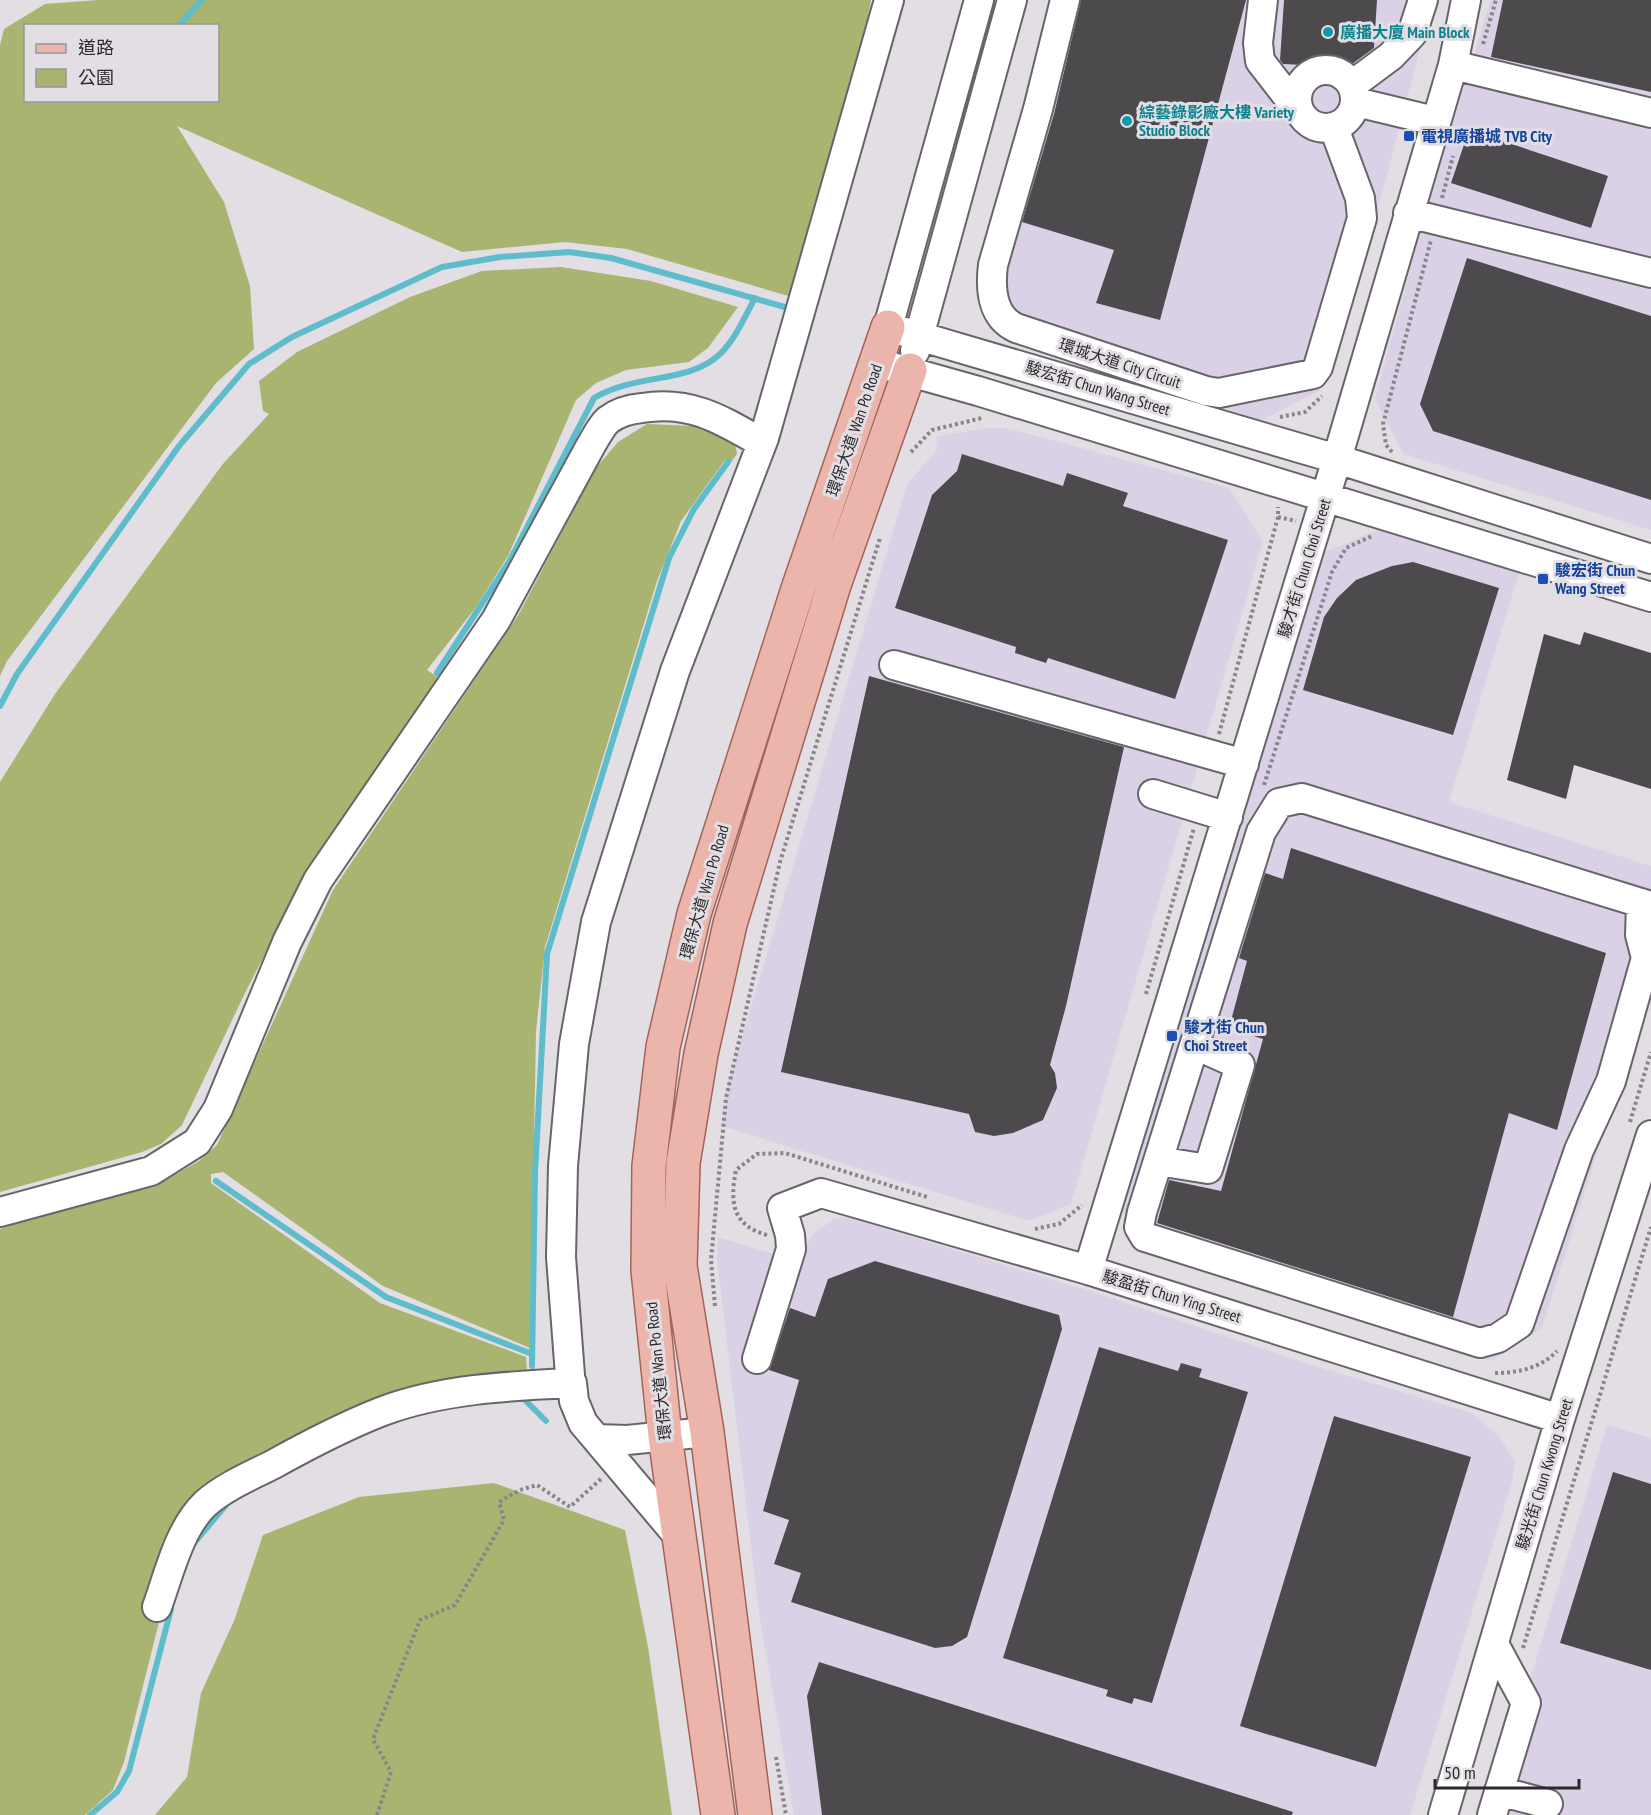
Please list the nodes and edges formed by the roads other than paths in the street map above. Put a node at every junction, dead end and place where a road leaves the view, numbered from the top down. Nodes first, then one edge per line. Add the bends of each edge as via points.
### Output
1 (889, 0) edge
2 (979, 0) edge
3 (1012, 0) edge
4 (1065, 0) edge
5 (1263, 0) edge
6 (1423, 0) edge
7 (1466, 0) edge
8 (1452, 64) junction
9 (1354, 93) junction
10 (1298, 110) junction
11 (1651, 113) edge
12 (1435, 122) junction
13 (1334, 128) junction
14 (1408, 213) junction
15 (1651, 273) edge
16 (888, 327) junction
17 (920, 335) junction
18 (878, 363) junction
19 (910, 370) junction
20 (762, 443) junction
21 (1337, 459) junction
22 (1325, 496) junction
23 (1651, 559) edge
24 (1651, 597) edge
25 (894, 665) dead end
26 (1244, 764) junction
27 (1152, 794) dead end
28 (1228, 817) junction
29 (1646, 904) edge
30 (1195, 1045) junction
31 (1651, 1135) edge
32 (1158, 1161) junction
33 (0, 1212) edge
34 (1088, 1270) junction
35 (757, 1359) dead end
36 (570, 1375) dead end
37 (1560, 1419) junction
38 (706, 1432) junction
39 (665, 1436) junction
40 (597, 1439) junction
41 (679, 1537) junction
42 (157, 1607) dead end
43 (1494, 1644) junction
44 (1495, 1803) edge
45 (1548, 1804) dead end
46 (718, 1815) edge
47 (755, 1815) edge
48 (1443, 1815) edge

1 - 20 street
2 - 16 street, 環保大道 Wan Po Road
3 - 17 street, 環保大道 Wan Po Road
4 - 13 street, 環城大道 City Circuit via 993,265 990,284 999,314 1007,324 1206,391 1219,393 1313,374 1362,218 1360,198
5 - 10 street via 1260,61
6 - 9 street via 1412,34
7 - 8 street, 駿才街 Chun Choi Street
8 - 11 street
8 - 12 street, 駿才街 Chun Choi Street
9 - 10 street via 1335,71 1313,73 1299,88
9 - 12 street
9 - 13 street via 1349,118
10 - 13 street via 1313,126
12 - 14 street, 駿才街 Chun Choi Street
14 - 15 street
14 - 21 street, 駿才街 Chun Choi Street
16 - 17 street, 駿宏街 Chun Wang Street
16 - 18 main road, 環保大道 Wan Po Road
17 - 19 street, 環保大道 Wan Po Road
17 - 21 street, 駿宏街 Chun Wang Street
18 - 19 street
18 - 39 main road, 環保大道 Wan Po Road via 798,589 694,914 663,1047 649,1166 648,1270
19 - 22 street
19 - 38 main road, 環保大道 Wan Po Road via 834,585 730,924 701,1054 683,1163 680,1266
20 - 33 street via 724,420 688,407 628,410 608,421 496,620 318,880 287,942 218,1109 197,1142 151,1171
20 - 36 street via 675,671 596,921 573,1044 563,1166 561,1257
21 - 22 street, 駿才街 Chun Choi Street
21 - 23 street, 駿宏街 Chun Wang Street
22 - 24 street
22 - 26 street, 駿才街 Chun Choi Street
25 - 26 street
26 - 28 street, 駿才街 Chun Choi Street
27 - 28 street
28 - 34 street, 駿才街 Chun Choi Street
29 - 30 street via 1302,798 1279,803 1261,832
29 - 32 street via 1640,934 1646,958 1611,1081 1579,1150 1519,1324 1498,1338 1480,1343 1152,1241 1139,1227
30 - 32 street
30 - 32 street via 1240,1065 1208,1169
31 - 37 street, 駿光街 Chun Kwong Street
34 - 35 street, 駿盈街 Chun Ying Street via 831,1194 812,1195 782,1208 791,1249
34 - 37 street, 駿盈街 Chun Ying Street
37 - 43 street, 駿光街 Chun Kwong Street
38 - 39 street
38 - 47 main road, 環保大道 Wan Po Road
39 - 40 street
39 - 41 main road, 環保大道 Wan Po Road
40 - 41 street
40 - 42 street via 583,1423 572,1383 443,1396 385,1411 324,1436 204,1505 177,1550
41 - 46 main road, 環保大道 Wan Po Road
43 - 44 street via 1526,1703
43 - 48 street, 駿光街 Chun Kwong Street
44 - 45 street

